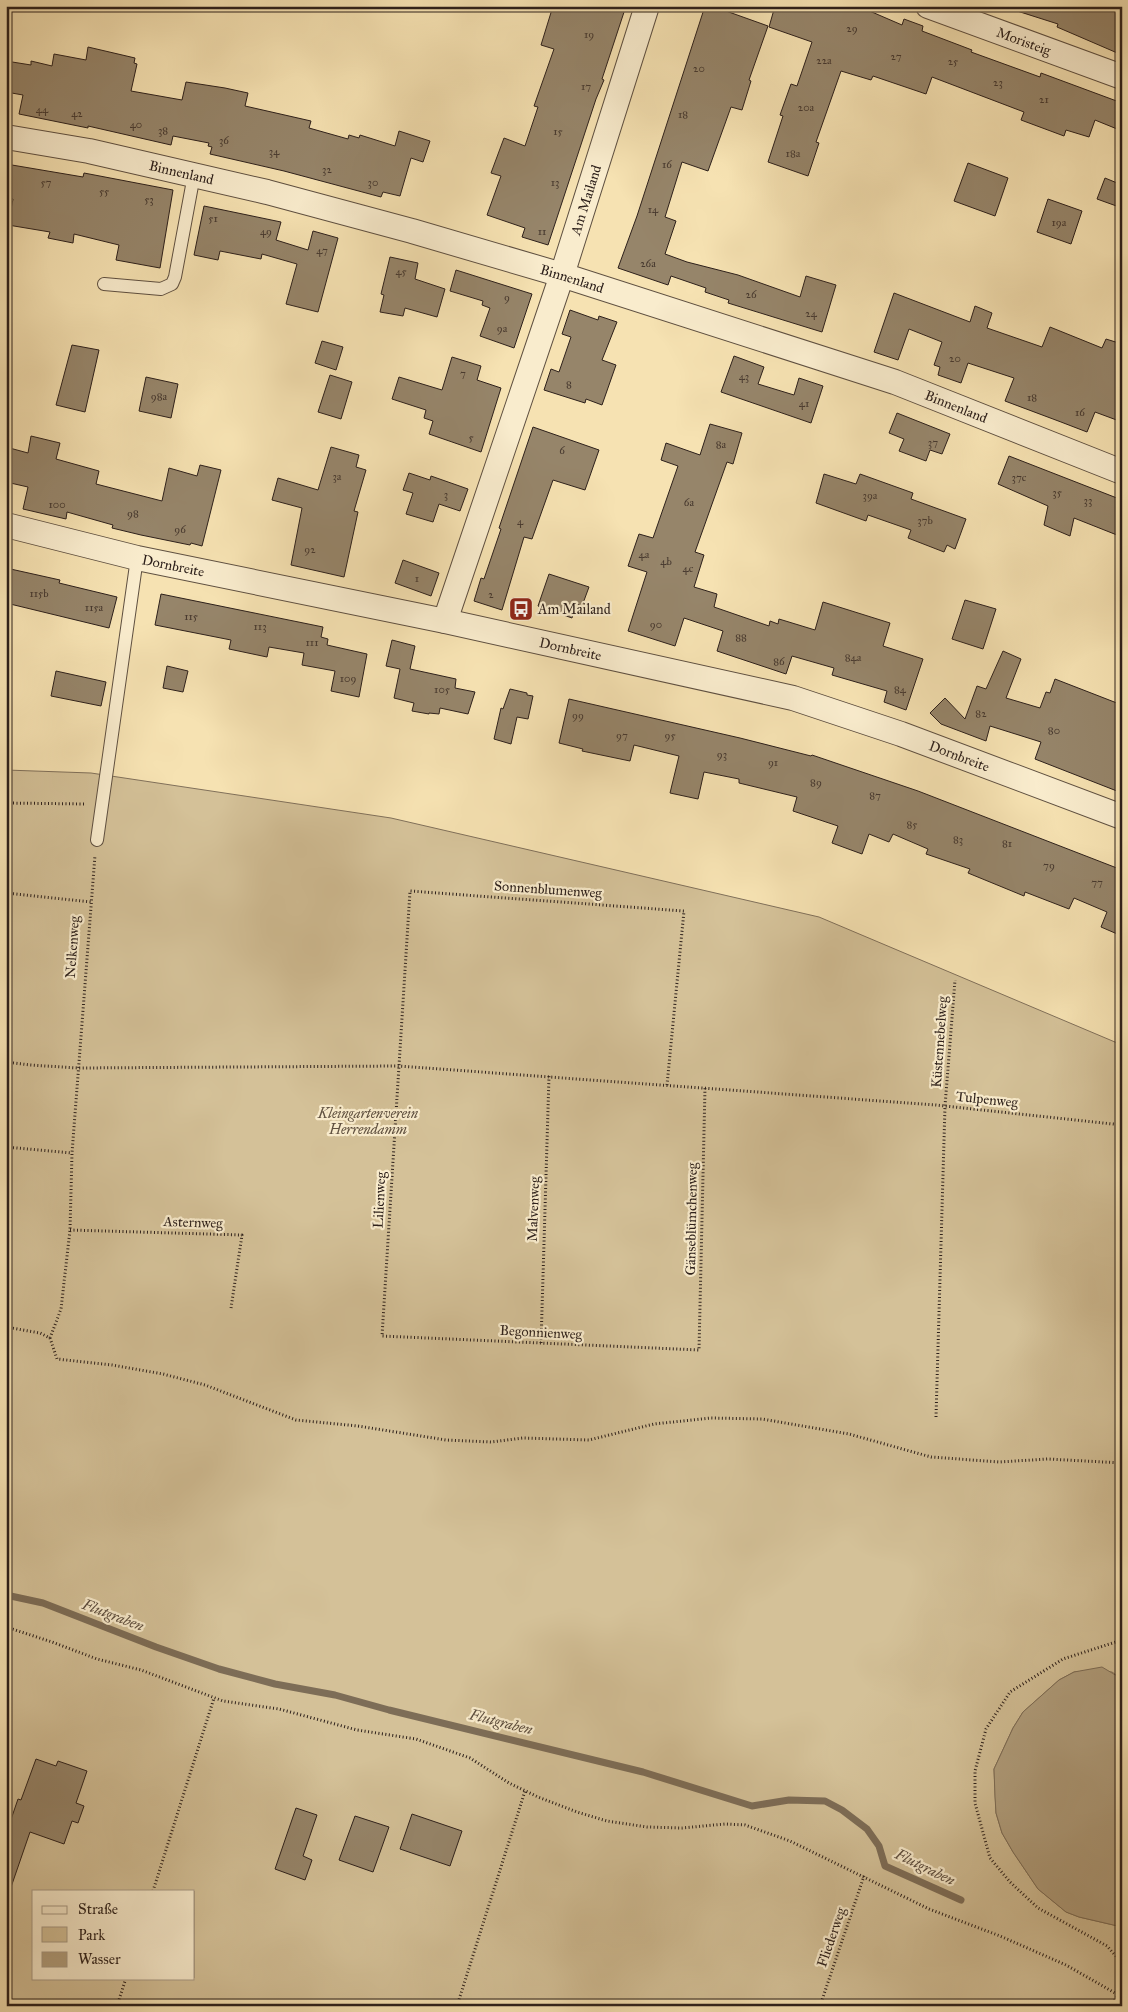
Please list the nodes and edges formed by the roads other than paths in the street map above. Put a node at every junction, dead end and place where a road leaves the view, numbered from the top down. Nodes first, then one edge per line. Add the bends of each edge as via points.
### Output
1 (647, 6) edge
2 (928, 6) edge
3 (1122, 77) edge
4 (6, 137) edge
5 (194, 175) junction
6 (562, 275) junction
7 (104, 284) dead end
8 (1122, 472) edge
9 (6, 525) edge
10 (136, 558) junction
11 (445, 621) junction
12 (1122, 816) edge
13 (97, 840) road end

1 - 6 street, Am Mailand
2 - 3 street, Moristeig
4 - 5 street, Binnenland via 89,151
5 - 6 street, Binnenland via 412,231
5 - 7 lane via 172,284 161,289
6 - 8 street, Binnenland via 896,382
6 - 11 street, Am Mailand
9 - 10 street, Dornbreite
10 - 11 street, Dornbreite
10 - 13 lane
11 - 12 street, Dornbreite via 793,698 901,734

